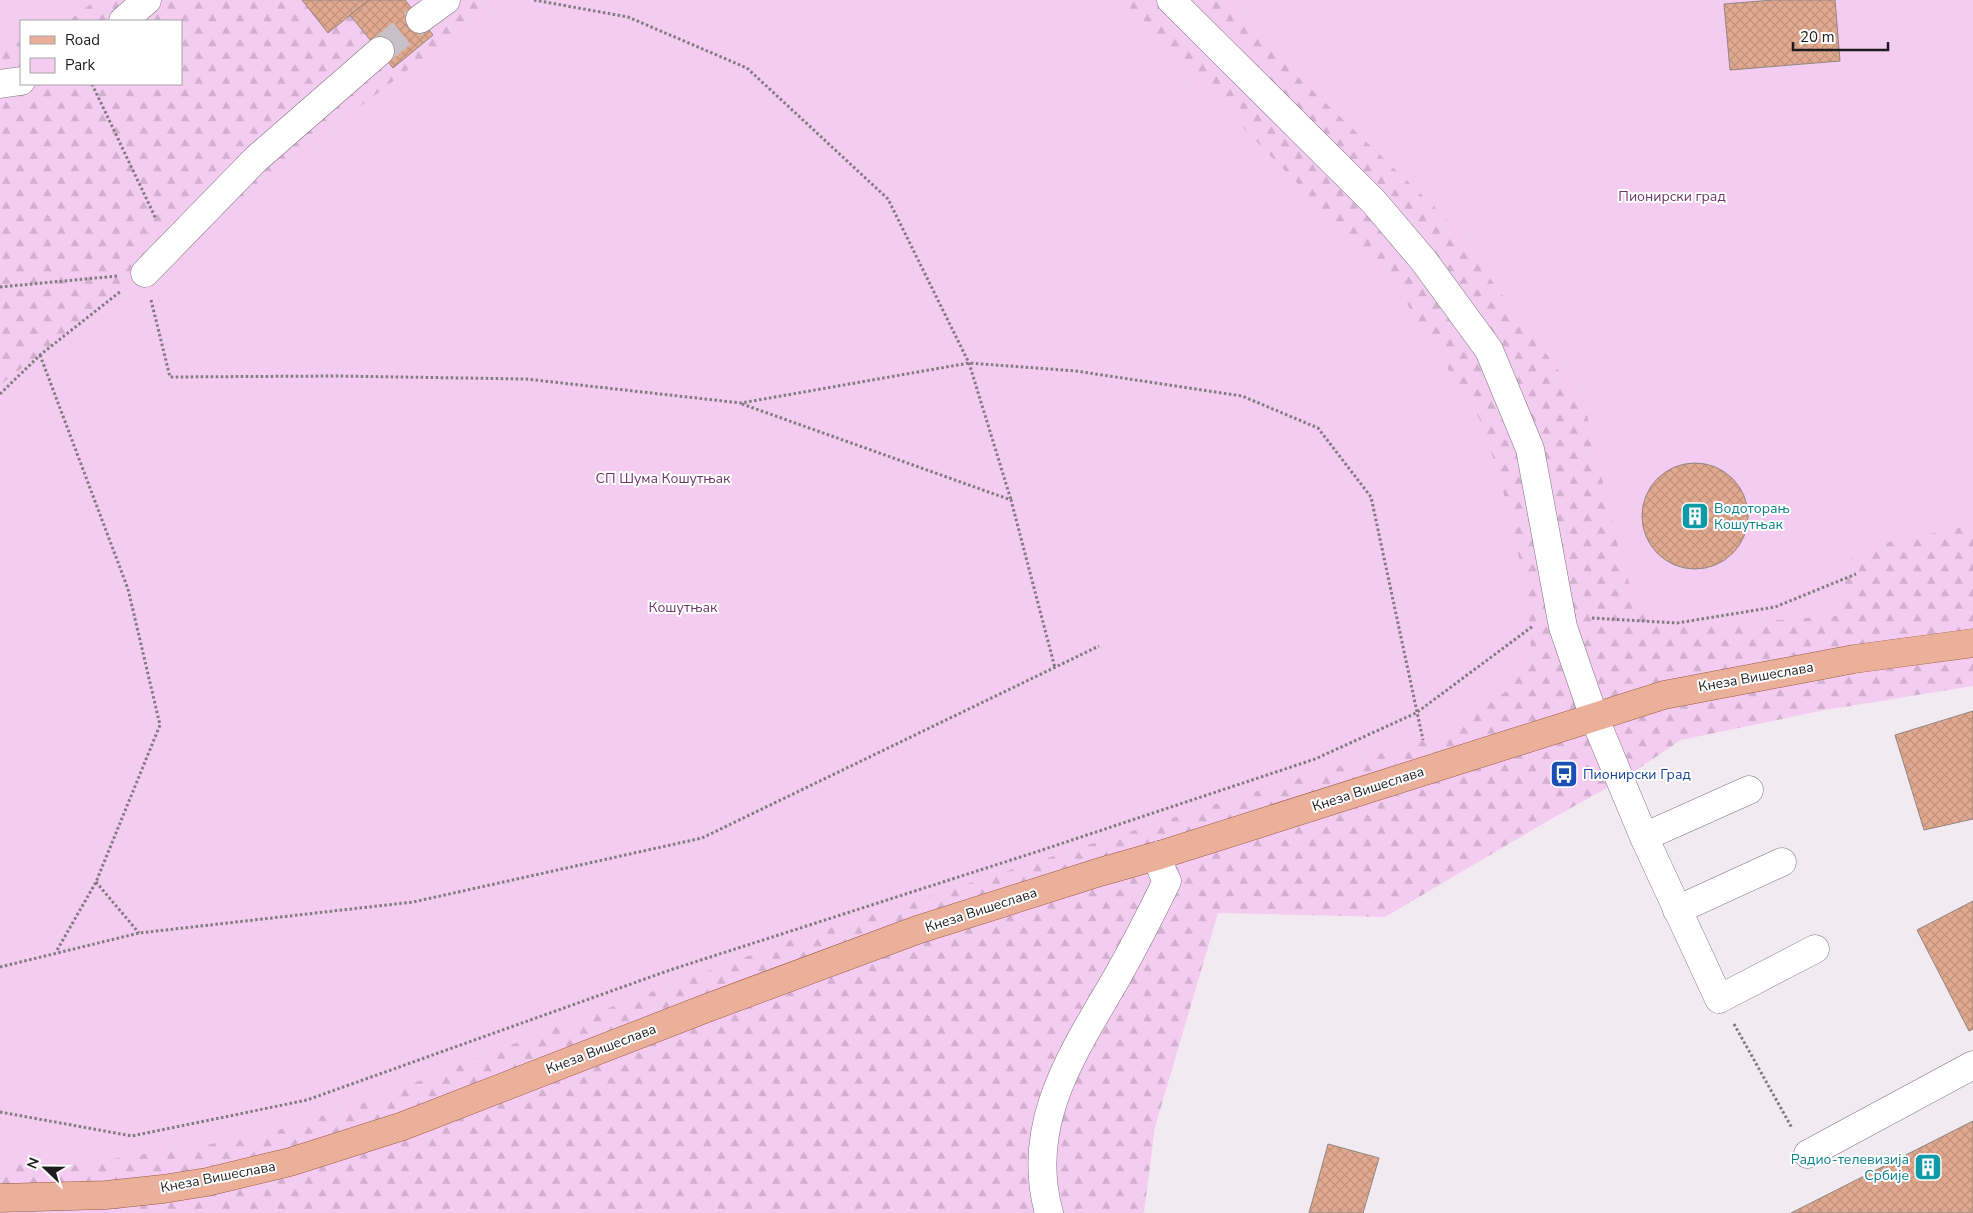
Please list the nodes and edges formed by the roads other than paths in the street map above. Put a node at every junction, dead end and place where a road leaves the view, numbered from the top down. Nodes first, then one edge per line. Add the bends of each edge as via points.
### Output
1 (147, 0) edge
2 (446, 0) edge
3 (1180, 3) edge
4 (420, 19) tunnel mouth
5 (124, 20) edge
6 (380, 50) tunnel mouth
7 (20, 81) edge
8 (0, 84) edge
9 (145, 273) road end
10 (1973, 644) edge
11 (1594, 717) junction
12 (1749, 790) dead end
13 (1644, 837) junction
14 (1160, 856) junction
15 (1782, 862) dead end
16 (1678, 910) junction
17 (1815, 949) dead end
18 (1973, 1065) edge
19 (1808, 1154) road end
20 (0, 1198) edge
21 (1049, 1213) edge

1 - 5 street
2 - 4 street
3 - 11 street via 1374,202 1424,261 1489,350 1530,449 1563,627
6 - 9 street via 256,159
7 - 8 street
10 - 11 main road, Кнеза Вишеслава via 1854,659 1720,683 1664,695
11 - 13 street
11 - 14 main road, Кнеза Вишеслава
12 - 13 street
13 - 16 street
14 - 20 main road, Кнеза Вишеслава via 917,930 403,1126 290,1162 208,1182 163,1189 106,1195
14 - 21 street via 1167,881 1062,1076 1050,1112 1042,1143 1042,1179
15 - 16 street
16 - 17 street via 1719,999
18 - 19 street

